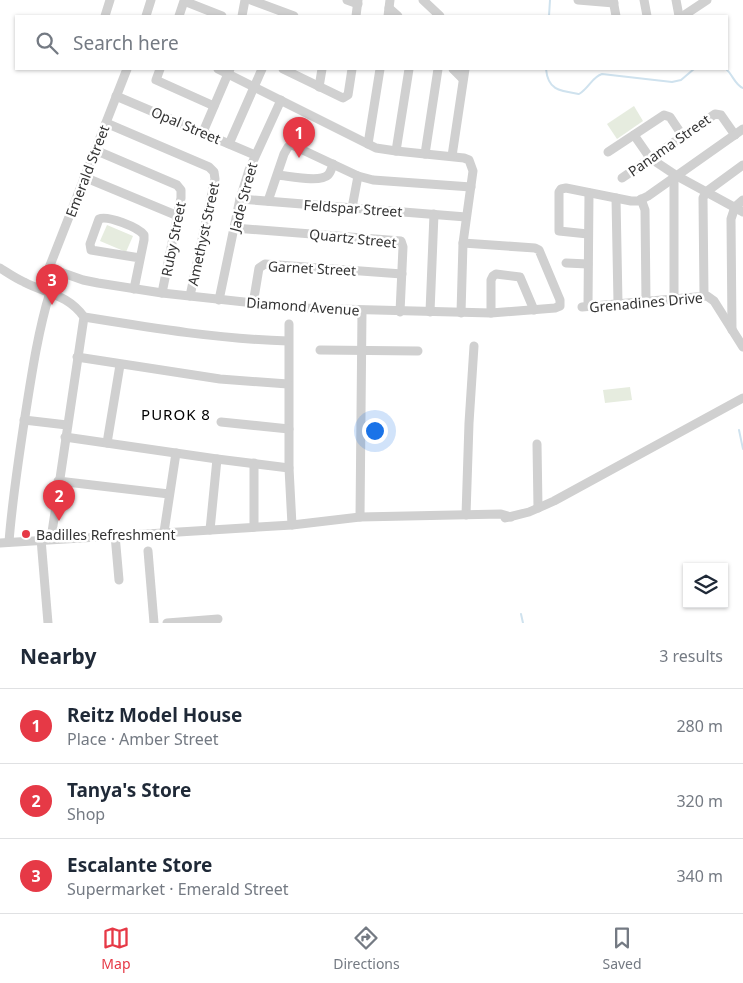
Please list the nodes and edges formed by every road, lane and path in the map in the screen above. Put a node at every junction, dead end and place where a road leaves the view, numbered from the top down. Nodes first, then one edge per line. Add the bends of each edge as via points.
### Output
1 (110, 0) edge
2 (151, 0) edge
3 (245, 0) edge
4 (347, 0) edge
5 (423, 0) edge
6 (578, 0) edge
7 (644, 0) edge
8 (676, 0) edge
9 (708, 0) edge
10 (256, 1) edge
11 (358, 2) edge
12 (613, 2) edge
13 (272, 12) edge
14 (106, 15) edge
15 (146, 15) edge
16 (179, 15) edge
17 (219, 15) edge
18 (242, 15) edge
19 (288, 15) edge
20 (356, 15) edge
21 (439, 15) edge
22 (616, 15) edge
23 (647, 15) edge
24 (679, 15) edge
25 (685, 15) edge
26 (127, 70) edge
27 (160, 70) edge
28 (262, 70) edge
29 (322, 70) edge
30 (352, 70) edge
31 (380, 70) edge
32 (409, 70) edge
33 (438, 70) edge
34 (454, 70) edge
35 (465, 70) edge
36 (229, 71) edge
37 (293, 71) edge
38 (463, 79) junction
39 (254, 87) junction
40 (319, 87) junction
41 (116, 96) junction
42 (281, 100) junction
43 (214, 106) junction
44 (106, 123) junction
45 (743, 129) edge
46 (203, 132) junction
47 (634, 135) junction
48 (735, 135) junction
49 (682, 136) junction
50 (229, 144) junction
51 (368, 144) junction
52 (95, 150) junction
53 (396, 151) junction
54 (608, 152) dead end
55 (255, 154) junction
56 (425, 154) junction
57 (452, 156) junction
58 (650, 158) junction
59 (333, 164) junction
60 (743, 165) edge
61 (278, 174) junction
62 (358, 176) junction
63 (675, 177) junction
64 (84, 178) junction
65 (622, 178) dead end
66 (470, 187) junction
67 (588, 192) junction
68 (706, 192) junction
69 (616, 198) junction
70 (240, 199) junction
71 (641, 199) junction
72 (743, 200) edge
73 (268, 201) junction
74 (352, 208) junction
75 (739, 210) edge
76 (434, 214) junction
77 (178, 216) junction
78 (466, 217) junction
79 (234, 228) junction
80 (588, 234) junction
81 (463, 243) junction
82 (140, 258) junction
83 (566, 263) dead end
84 (588, 264) junction
85 (0, 268) edge
86 (48, 270) junction
87 (402, 274) junction
88 (134, 289) junction
89 (44, 290) junction
90 (162, 293) junction
91 (704, 295) junction
92 (190, 296) junction
93 (674, 298) junction
94 (219, 300) junction
95 (646, 301) junction
96 (253, 304) junction
97 (618, 304) junction
98 (534, 310) junction
99 (365, 311) junction
100 (400, 312) junction
101 (430, 312) junction
102 (461, 312) junction
103 (491, 313) junction
104 (84, 317) junction
105 (288, 324) dead end
106 (732, 330) junction
107 (288, 341) junction
108 (474, 346) dead end
109 (743, 347) edge
110 (320, 350) dead end
111 (365, 351) junction
112 (418, 351) dead end
113 (77, 357) junction
114 (120, 365) junction
115 (288, 384) junction
116 (743, 398) edge
117 (24, 420) junction
118 (221, 422) dead end
119 (67, 425) junction
120 (289, 429) junction
121 (65, 436) junction
122 (107, 443) junction
123 (537, 444) dead end
124 (176, 452) junction
125 (217, 459) junction
126 (254, 463) junction
127 (289, 468) junction
128 (58, 481) junction
129 (169, 494) junction
130 (538, 508) junction
131 (466, 515) junction
132 (363, 517) junction
133 (376, 517) junction
134 (511, 517) junction
135 (292, 525) junction
136 (254, 527) junction
137 (210, 530) junction
138 (164, 532) junction
139 (116, 535) junction
140 (41, 539) junction
141 (51, 539) junction
142 (5, 542) edge
143 (148, 550) dead end
144 (119, 580) dead end
145 (218, 619) dead end
146 (48, 623) edge
147 (154, 623) edge
148 (167, 623) edge

1 - 14 street
2 - 15 street
3 - 18 street
4 - 11 street
5 - 21 street
6 - 12 street
7 - 23 street
8 - 24 street
9 - 25 street
10 - 13 street
11 - 20 street
12 - 22 street
13 - 19 street
16 - 17 street via 184,1
26 - 41 street, Emerald Street
27 - 43 street via 156,80
28 - 39 street
29 - 40 street
30 - 40 street via 345,98
31 - 51 street
32 - 53 street
33 - 56 street
34 - 38 street
35 - 38 street
36 - 39 street
36 - 43 street
37 - 40 street
38 - 57 street
39 - 42 street
39 - 50 street
41 - 44 street, Emerald Street
41 - 46 street, Opal Street
42 - 51 street
42 - 55 street, Jade Street
43 - 46 street
44 - 52 street, Emerald Street
44 - 92 street, Amethyst Street via 214,172
45 - 48 street
46 - 50 street, Opal Street
47 - 49 street via 666,115
47 - 54 street
47 - 58 street
48 - 49 street, Panama Street via 717,113
48 - 63 street
49 - 58 street, Panama Street
50 - 55 street, Opal Street
51 - 53 street
52 - 64 street, Emerald Street
52 - 77 street, Ruby Street via 180,187
53 - 56 street
55 - 70 street, Jade Street
56 - 57 street
57 - 66 street via 472,163
58 - 63 street
58 - 65 street, Panama Street
59 - 61 street via 329,174 323,178
59 - 61 street via 292,145 287,148
59 - 62 street
60 - 68 street
61 - 73 street
62 - 66 street via 381,181
62 - 74 street
63 - 68 street
63 - 71 street
63 - 93 street
64 - 77 street
64 - 86 street, Emerald Street
66 - 78 street
67 - 69 street
67 - 80 street
67 - 80 street via 566,188 559,192 559,232
68 - 75 street
68 - 91 street via 703,201
69 - 71 street
69 - 97 street
70 - 73 street, Feldspar Street
70 - 79 street, Jade Street
71 - 95 street via 645,210
72 - 75 street
73 - 74 street, Feldspar Street
74 - 76 street, Feldspar Street
75 - 106 street via 731,218
76 - 78 street, Feldspar Street
76 - 101 street
77 - 90 street, Ruby Street
78 - 81 street
79 - 87 street, Quartz Street via 399,240 404,247
79 - 94 street, Jade Street
80 - 84 street
81 - 98 street, Diamond Avenue via 539,250 560,306
81 - 102 street
82 - 82 street via 91,250 99,219 106,217 142,233 144,240
82 - 88 street
83 - 84 street
84 - 97 street, Grenadines Drive via 585,307
85 - 89 street
86 - 88 street, Diamond Avenue
86 - 89 street, Emerald Street via 49,280
87 - 96 street, Garnet Street via 265,264 259,268
87 - 100 street, Quartz Street
88 - 90 street, Diamond Avenue
89 - 104 street via 74,305
89 - 117 street, Emerald Street
90 - 92 street, Diamond Avenue
91 - 93 street, Grenadines Drive
91 - 106 street, Grenadines Drive via 712,298
92 - 94 street, Diamond Avenue
93 - 95 street, Grenadines Drive
94 - 96 street, Diamond Avenue
95 - 97 street, Grenadines Drive
96 - 99 street, Diamond Avenue
98 - 103 street, Diamond Avenue
98 - 103 street via 520,277 496,274 491,280
99 - 100 street, Diamond Avenue
99 - 111 street
100 - 101 street, Diamond Avenue
101 - 102 street, Diamond Avenue
102 - 103 street, Diamond Avenue
104 - 107 street via 193,334
104 - 113 street
105 - 107 street
106 - 109 street, Grenadines Drive
107 - 115 street
108 - 131 street
110 - 111 street
111 - 112 street
111 - 132 street
113 - 114 street
113 - 119 street
114 - 115 street via 220,379
114 - 122 street
115 - 120 street
116 - 130 street
117 - 119 street
117 - 142 street, Emerald Street
118 - 120 street
119 - 121 street
120 - 127 street
121 - 122 street
121 - 128 street
122 - 124 street
123 - 130 street
124 - 125 street
124 - 129 street
125 - 126 street
125 - 137 street
126 - 127 street
126 - 136 street
127 - 135 street
128 - 129 street
128 - 141 street
129 - 138 street
130 - 134 street
131 - 133 street
131 - 134 street via 501,514
132 - 133 street
132 - 135 street
133 - 134 street via 387,521 465,521
135 - 136 street
136 - 137 street
137 - 138 street
138 - 139 street
139 - 141 street
139 - 144 street
140 - 141 street
140 - 142 street
140 - 146 street
143 - 147 street
145 - 148 street

